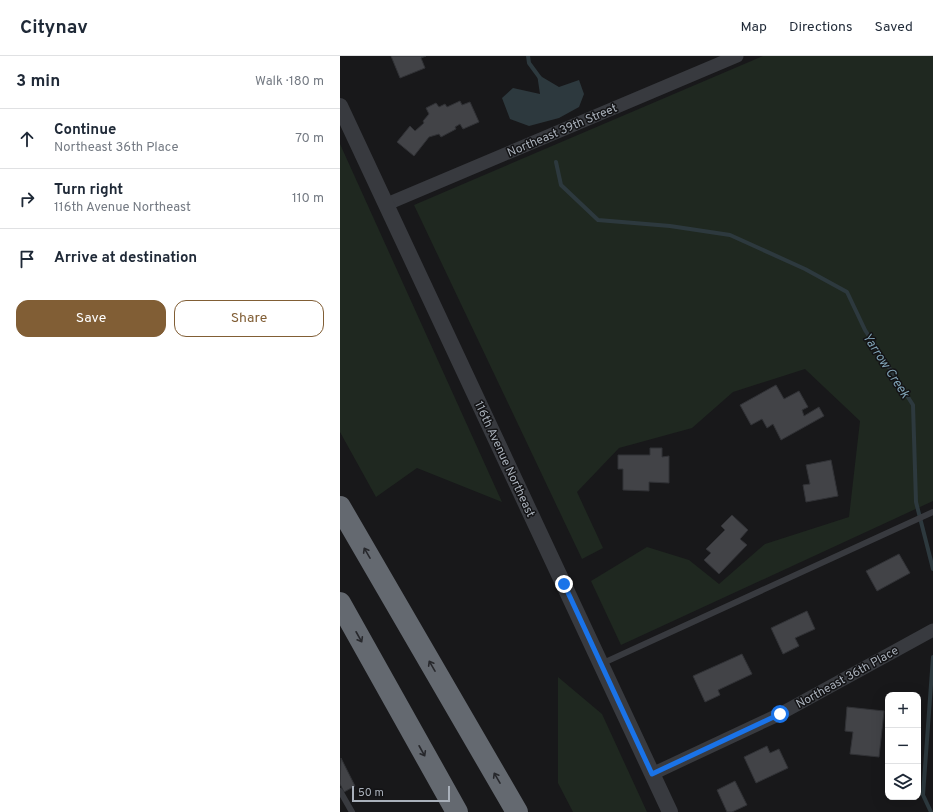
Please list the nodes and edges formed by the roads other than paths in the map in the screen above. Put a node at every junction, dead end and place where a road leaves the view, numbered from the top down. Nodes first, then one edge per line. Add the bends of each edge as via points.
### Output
1 (737, 56) edge
2 (340, 106) edge
3 (387, 204) junction
4 (340, 507) edge
5 (933, 512) edge
6 (340, 603) edge
7 (933, 630) edge
8 (601, 664) junction
9 (652, 774) junction
10 (340, 791) edge
11 (352, 812) edge
12 (457, 812) edge
13 (517, 812) edge
14 (670, 812) edge

1 - 3 street, Northeast 39th Street
2 - 3 street, 116th Avenue Northeast
3 - 8 street, 116th Avenue Northeast
13 -> 4 highway
5 - 8 lane
6 -> 12 highway
7 - 9 street, Northeast 36th Place via 780,714
8 - 9 street, 116th Avenue Northeast
9 - 14 street, 116th Avenue Northeast
10 - 11 lane

